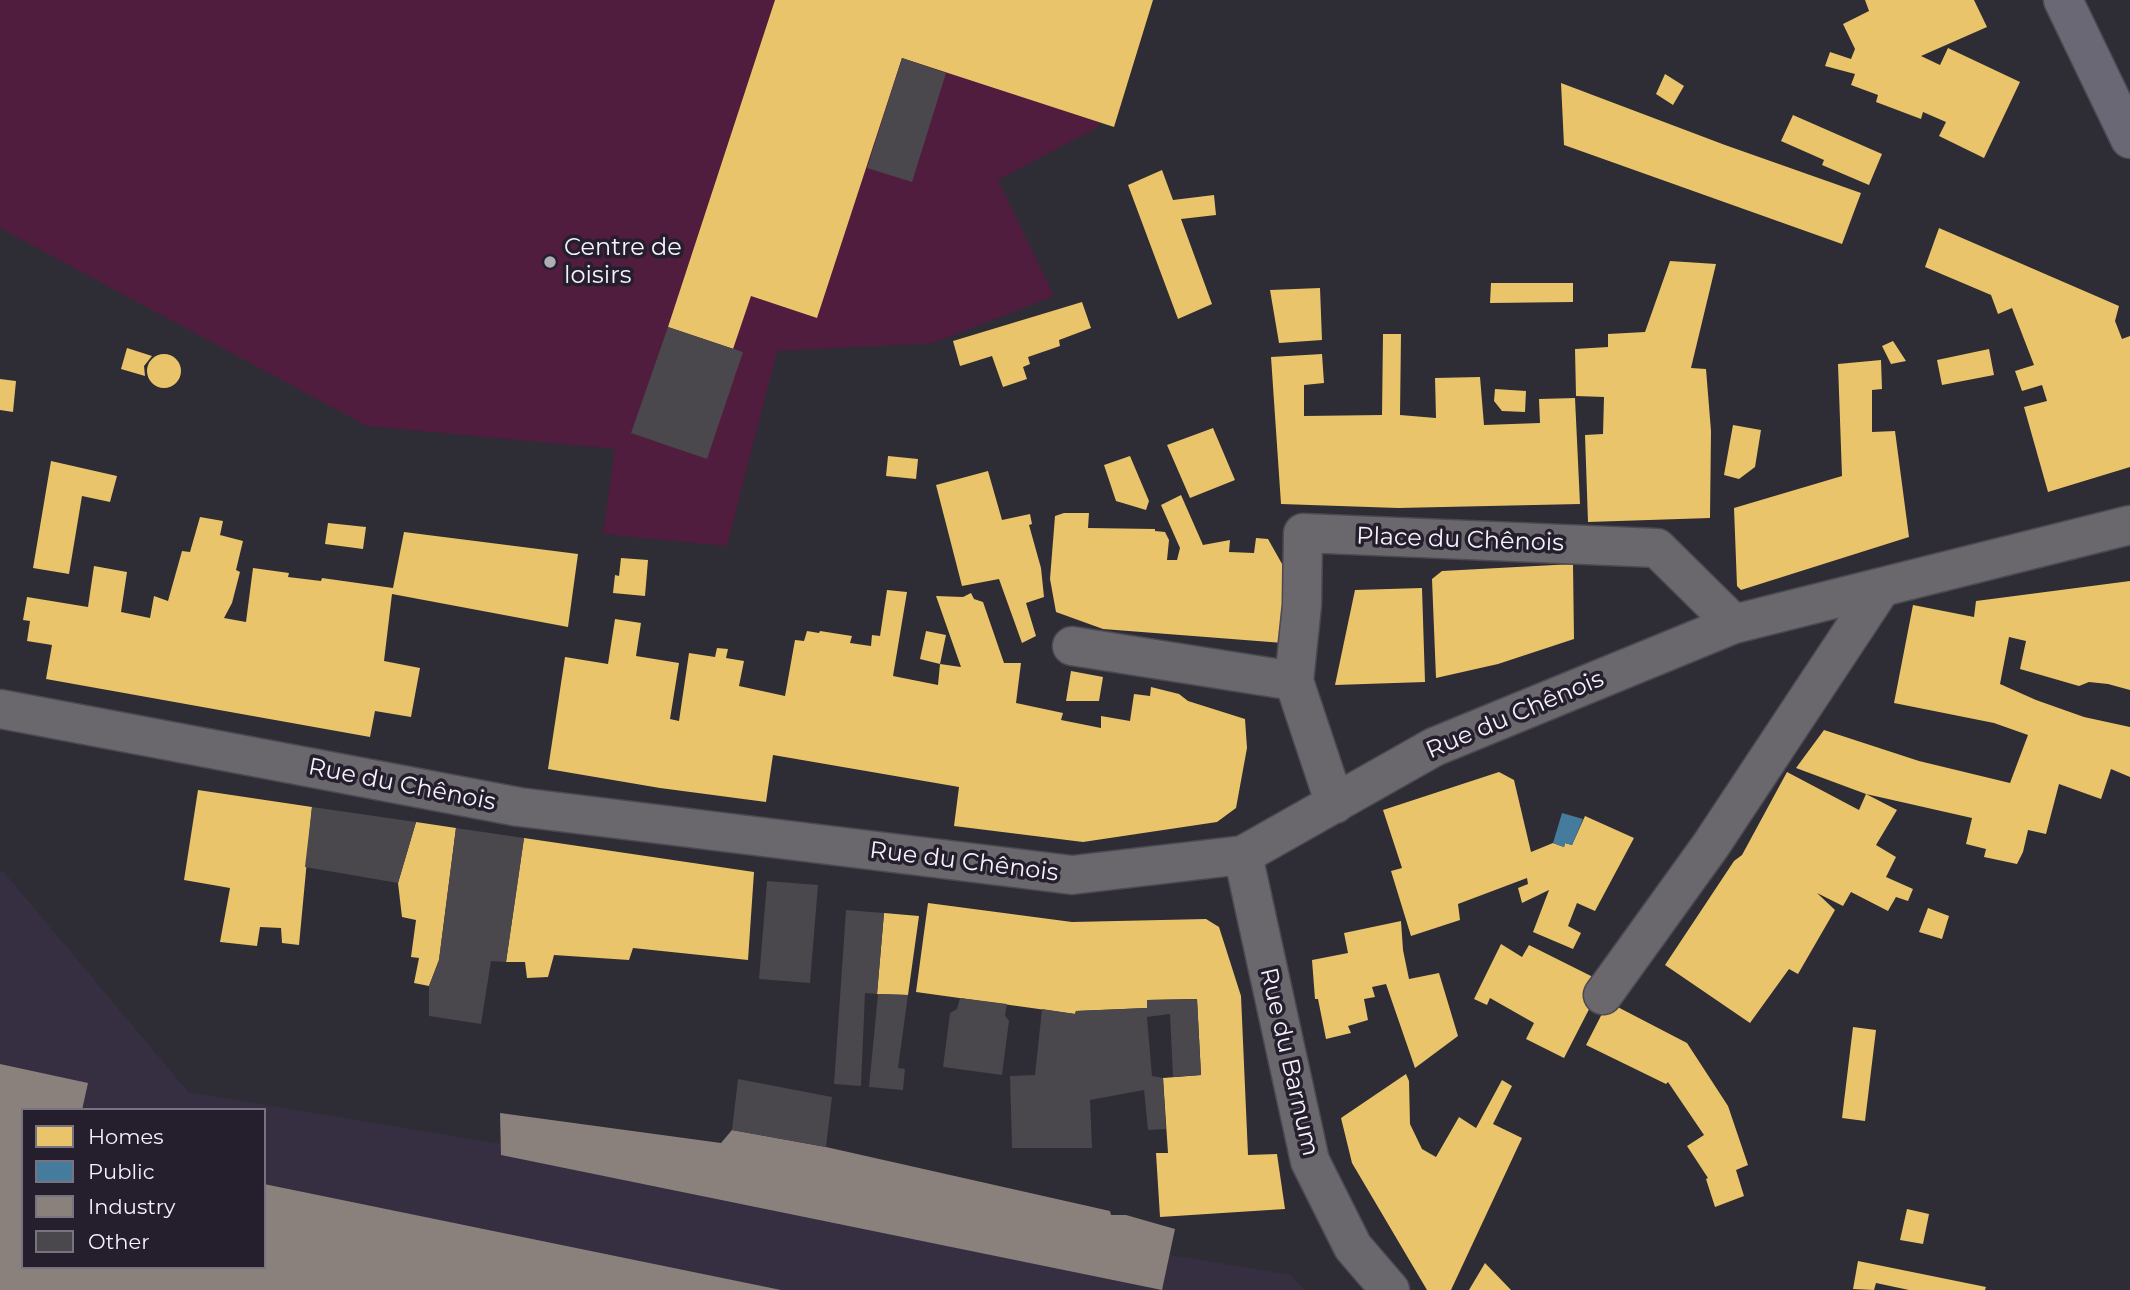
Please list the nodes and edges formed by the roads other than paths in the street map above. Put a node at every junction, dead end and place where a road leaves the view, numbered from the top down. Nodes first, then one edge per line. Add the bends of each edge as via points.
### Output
1 (2063, 0) edge
2 (2130, 139) edge
3 (2130, 525) edge
4 (1881, 588) junction
5 (1734, 624) junction
6 (1072, 646) dead end
7 (1294, 681) junction
8 (0, 709) edge
9 (1335, 804) junction
10 (1243, 855) junction
11 (1603, 995) dead end
12 (1390, 1290) edge

1 - 2 main road
3 - 4 street, Rue du Chênois
4 - 5 street, Rue du Chênois
4 - 11 street via 1711,845
5 - 7 street, Place du Chênois via 1657,548 1303,533
5 - 9 street, Rue du Chênois via 1434,747
6 - 7 street
7 - 9 street, Place du Chênois
8 - 10 street, Rue du Chênois via 519,807 1045,872 1072,875
9 - 10 street, Rue du Chênois
10 - 12 street, Rue du Barnum via 1310,1161 1353,1247

